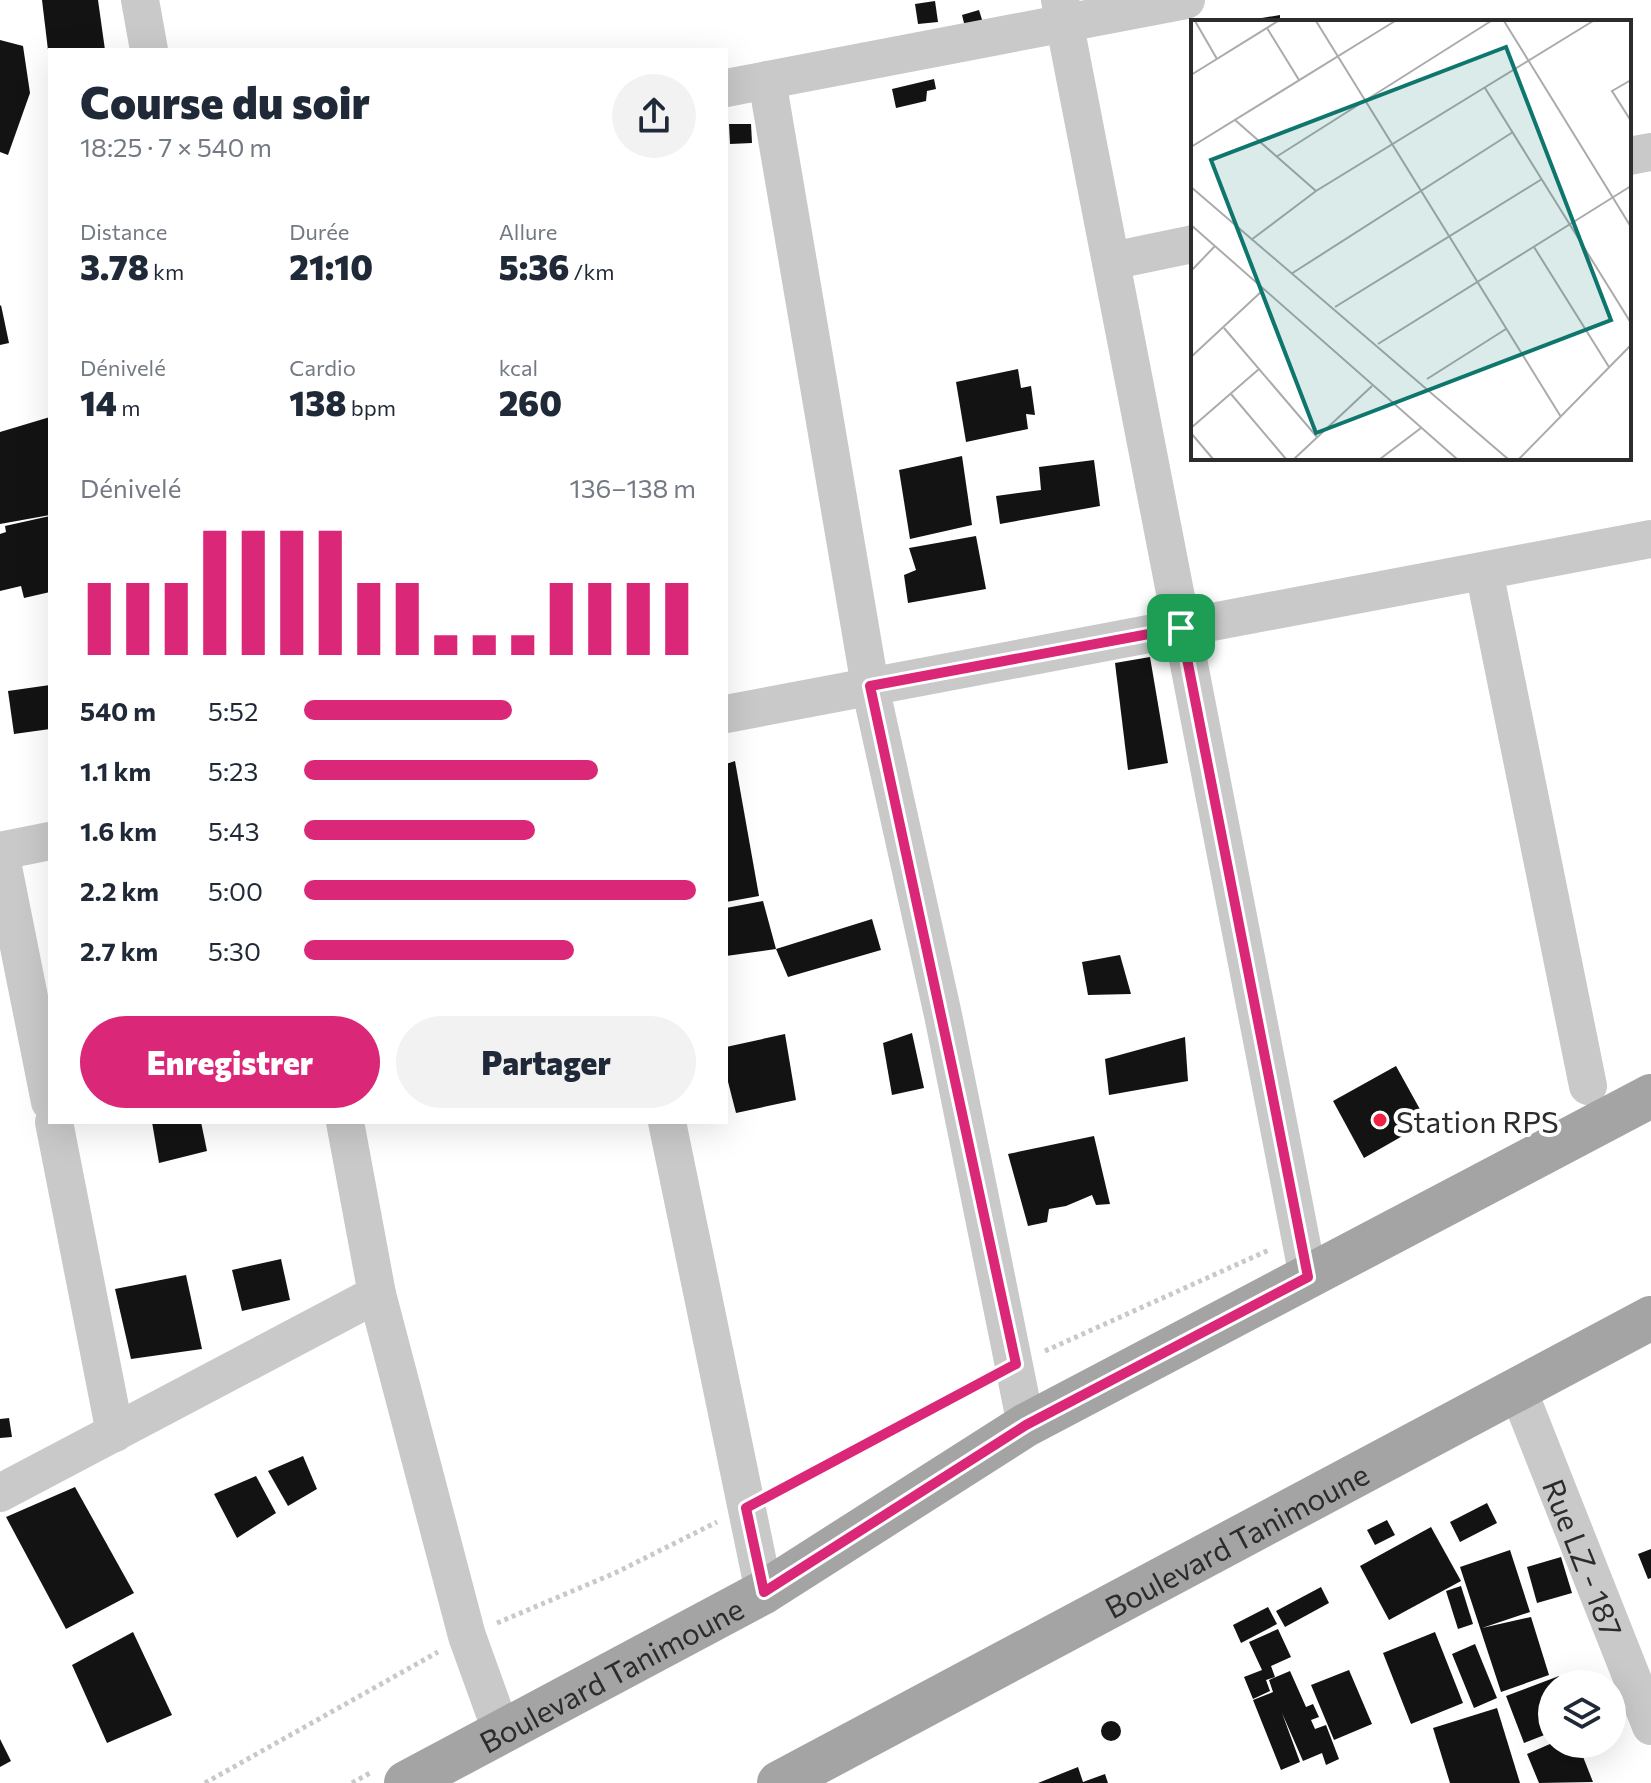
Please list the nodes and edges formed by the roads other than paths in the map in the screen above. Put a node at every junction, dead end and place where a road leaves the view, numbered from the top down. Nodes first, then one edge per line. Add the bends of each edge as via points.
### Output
1 (140, 0) edge
2 (1186, 0) edge
3 (1063, 12) edge
4 (149, 48) edge
5 (767, 80) junction
6 (728, 88) edge
7 (1651, 152) edge
8 (1631, 156) edge
9 (1191, 244) edge
10 (1111, 261) junction
11 (1651, 539) edge
12 (1484, 571) junction
13 (1181, 628) junction
14 (870, 686) junction
15 (728, 714) edge
16 (48, 841) edge
17 (0, 851) edge
18 (1588, 1086) dead end
19 (48, 1092) edge
20 (1651, 1096) edge
21 (54, 1124) edge
22 (345, 1124) edge
23 (667, 1124) edge
24 (1304, 1257) junction
25 (377, 1294) junction
26 (1651, 1318) edge
27 (1518, 1390) junction
28 (1026, 1425) junction
29 (115, 1433) junction
30 (0, 1493) edge
31 (764, 1592) junction
32 (1651, 1726) edge
33 (502, 1733) junction
34 (790, 1781) edge
35 (406, 1783) edge

1 - 4 street
2 - 3 street
3 - 5 street
3 - 10 street
5 - 6 street
5 - 14 street
7 - 8 street
9 - 10 street
10 - 13 street
11 - 12 street
12 - 13 street
12 - 18 street
13 - 14 street
13 - 24 street
14 - 15 street
14 - 28 street
16 - 17 street
17 - 19 street
20 - 24 main road, Boulevard Tanimoune
21 - 29 street
22 - 25 street
23 - 31 street
24 - 28 main road, Boulevard Tanimoune
25 - 29 street
25 - 33 street via 467,1636
26 - 27 main road, Boulevard Tanimoune
27 - 32 street, Rue LZ - 187
27 - 34 main road, Boulevard Tanimoune
28 - 31 main road, Boulevard Tanimoune
29 - 30 street
31 - 33 main road, Boulevard Tanimoune
33 - 35 main road, Boulevard Tanimoune

